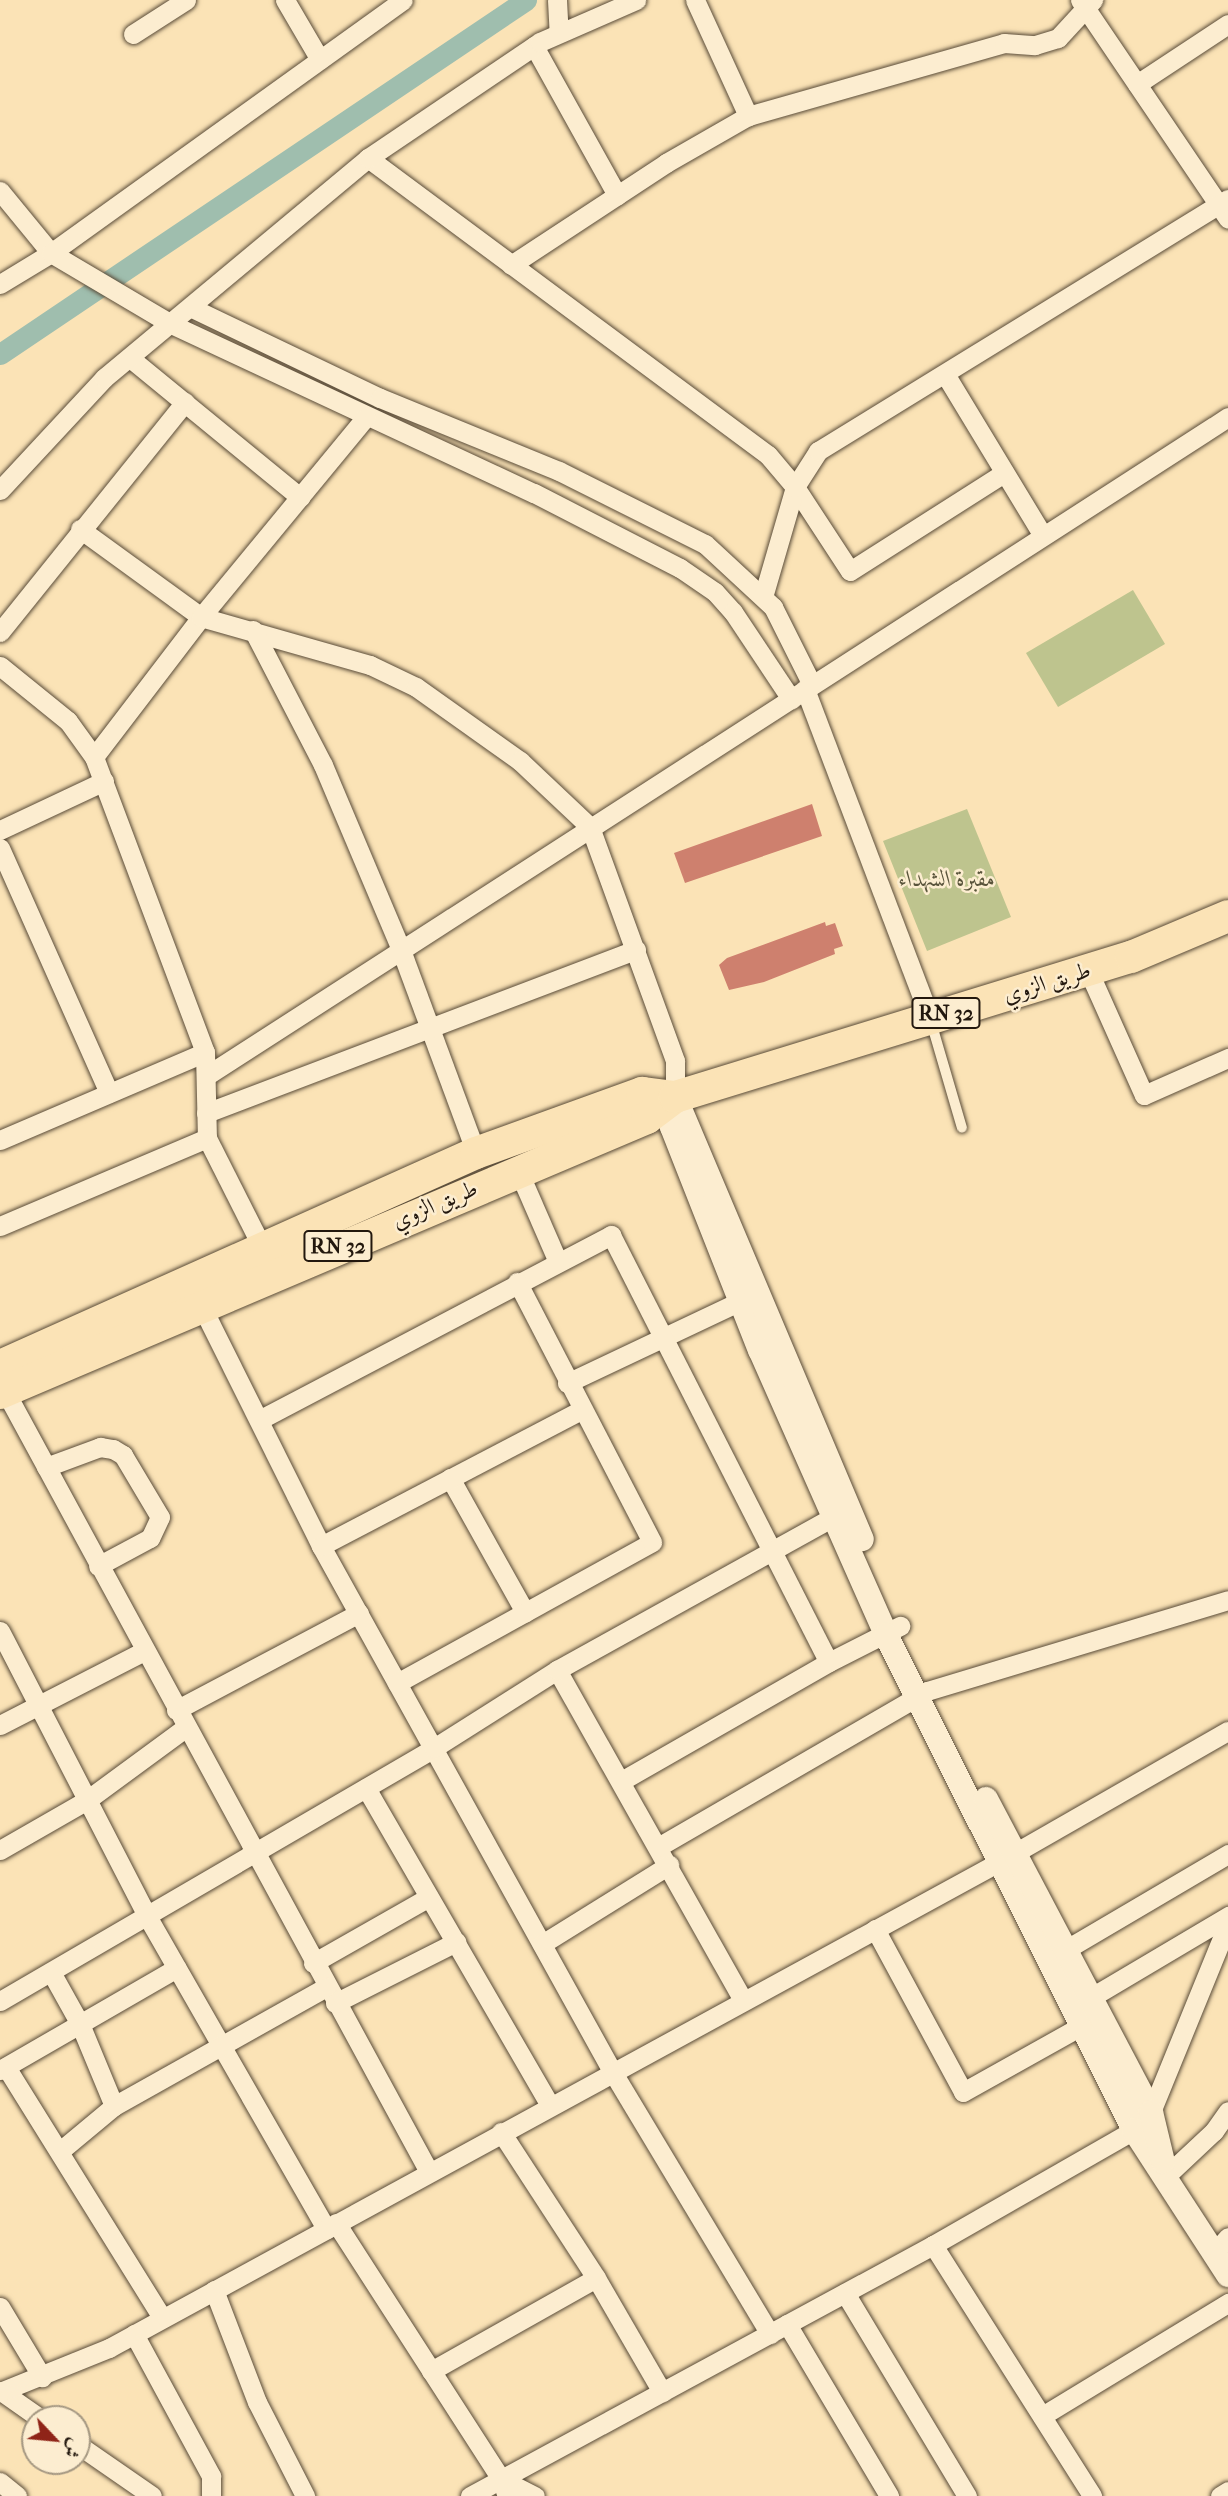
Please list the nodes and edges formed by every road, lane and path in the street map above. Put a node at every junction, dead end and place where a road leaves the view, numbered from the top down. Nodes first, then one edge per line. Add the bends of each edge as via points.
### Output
1 (186, 0) edge
2 (285, 0) edge
3 (403, 0) edge
4 (557, 0) edge
5 (636, 0) edge
6 (695, 0) edge
7 (1085, 2) edge
8 (1228, 24) edge
9 (559, 33) junction
10 (133, 34) dead end
11 (534, 46) junction
12 (320, 60) junction
13 (1137, 84) junction
14 (748, 116) junction
15 (368, 158) junction
16 (0, 191) edge
17 (617, 195) junction
18 (1225, 208) edge
19 (51, 253) junction
20 (511, 265) junction
21 (0, 284) edge
22 (192, 308) junction
23 (171, 324) junction
24 (130, 358) junction
25 (945, 374) junction
26 (185, 402) junction
27 (366, 417) junction
28 (1228, 417) edge
29 (1004, 473) junction
30 (795, 486) junction
31 (0, 490) edge
32 (300, 497) junction
33 (80, 529) junction
34 (1043, 536) junction
35 (763, 597) junction
36 (201, 617) junction
37 (253, 630) junction
38 (0, 632) edge
39 (0, 666) edge
40 (803, 691) junction
41 (94, 757) junction
42 (104, 781) junction
43 (590, 827) junction
44 (0, 830) edge
45 (0, 848) edge
46 (1223, 915) edge
47 (401, 950) junction
48 (636, 950) junction
49 (1088, 970) junction
50 (930, 1018) junction
51 (430, 1029) junction
52 (205, 1052) junction
53 (1228, 1058) edge
54 (206, 1076) junction
55 (109, 1093) junction
56 (675, 1097) junction
57 (206, 1113) junction
58 (962, 1128) dead end
59 (206, 1138) junction
60 (0, 1140) edge
61 (476, 1153) junction
62 (518, 1170) junction
63 (0, 1226) edge
64 (262, 1249) junction
65 (558, 1262) junction
66 (517, 1282) junction
67 (750, 1296) junction
68 (201, 1305) junction
69 (662, 1335) junction
70 (567, 1383) junction
71 (2, 1384) edge
72 (581, 1410) junction
73 (258, 1420) junction
74 (46, 1467) junction
75 (450, 1478) junction
76 (841, 1512) junction
77 (321, 1546) junction
78 (772, 1551) junction
79 (98, 1566) junction
80 (1228, 1600) edge
81 (525, 1612) junction
82 (359, 1613) junction
83 (0, 1631) edge
84 (893, 1631) junction
85 (144, 1651) junction
86 (828, 1662) junction
87 (557, 1670) junction
88 (397, 1683) junction
89 (922, 1694) junction
90 (39, 1707) junction
91 (176, 1710) junction
92 (0, 1725) edge
93 (185, 1728) junction
94 (1228, 1731) edge
95 (434, 1748) junction
96 (622, 1780) junction
97 (366, 1788) junction
98 (88, 1800) junction
99 (658, 1847) junction
100 (0, 1850) edge
101 (253, 1854) junction
102 (1228, 1854) edge
103 (1007, 1858) junction
104 (669, 1864) junction
105 (429, 1897) junction
106 (148, 1916) junction
107 (1228, 1916) edge
108 (1228, 1923) edge
109 (875, 1929) junction
110 (456, 1942) junction
111 (542, 1944) junction
112 (1065, 1950) junction
113 (313, 1963) junction
114 (177, 1968) junction
115 (51, 1972) junction
116 (331, 1995) junction
117 (743, 2000) junction
118 (0, 2001) edge
119 (1090, 2013) junction
120 (80, 2024) junction
121 (221, 2045) junction
122 (3, 2068) edge
123 (612, 2071) junction
124 (550, 2105) junction
125 (114, 2106) junction
126 (1228, 2111) edge
127 (1143, 2121) junction
128 (501, 2132) junction
129 (60, 2151) junction
130 (429, 2172) junction
131 (1166, 2176) junction
132 (331, 2226) junction
133 (933, 2245) junction
134 (1221, 2245) edge
135 (1228, 2275) edge
136 (596, 2278) junction
137 (214, 2290) junction
138 (845, 2293) junction
139 (1228, 2303) edge
140 (0, 2307) edge
141 (162, 2318) junction
142 (787, 2324) junction
143 (134, 2334) junction
144 (770, 2334) junction
145 (431, 2371) junction
146 (42, 2377) junction
147 (0, 2391) edge
148 (662, 2392) junction
149 (21, 2405) edge
150 (1042, 2416) junction
151 (91, 2454) edge
152 (0, 2482) edge
153 (504, 2488) edge
154 (1228, 2491) edge
155 (17, 2496) edge
156 (152, 2496) edge
157 (211, 2496) edge
158 (305, 2496) edge
159 (470, 2496) edge
160 (535, 2496) edge
161 (889, 2496) edge
162 (967, 2496) edge
163 (1093, 2496) edge
164 (1220, 2496) edge

1 - 10 street
2 - 12 street
3 - 12 street
4 - 9 street
5 - 9 street
6 - 14 street
7 - 13 street
7 - 14 street via 1058,38 1035,45 1004,43
8 - 13 street
9 - 11 street
11 - 15 street
11 - 17 street
12 - 19 street
13 - 18 street
14 - 17 street
15 - 20 street
15 - 22 street
16 - 19 street
17 - 20 street
18 - 25 street
19 - 21 street
19 - 23 street
20 - 30 street via 758,447
22 - 23 street
22 - 35 street via 380,398 650,513 705,544
23 - 24 street
23 - 27 street
24 - 26 street
24 - 31 street via 104,378
25 - 29 street
25 - 30 street via 818,452
26 - 32 street
26 - 33 street
27 - 32 street
27 - 40 street via 534,493 680,568 715,592
28 - 34 street
29 - 30 street via 850,571
29 - 34 street
30 - 35 street
32 - 36 street
33 - 36 street
33 - 38 street
34 - 40 street
35 - 40 street via 773,607
36 - 37 street
36 - 41 street
37 - 43 street via 370,665 416,687 520,761
37 - 47 street via 323,765
39 - 41 street via 68,721
40 - 43 street
40 - 50 street
41 - 42 street
42 - 44 street
42 - 52 street
43 - 47 street
43 - 48 street
45 - 55 street
46 - 49 main road, طريق الزوي / RN 32 via 1131,957
47 - 51 street
47 - 54 street
48 - 51 street
48 - 56 street via 675,1061
49 - 50 main road, طريق الزوي / RN 32
49 - 53 street via 1144,1095
50 - 56 main road, طريق الزوي / RN 32
50 - 58 lane
51 - 57 street
51 - 61 street
52 - 54 street
52 - 55 street
54 - 57 street
55 - 60 street
56 - 61 main road, طريق الزوي / RN 32 via 642,1093
56 - 62 main road, طريق الزوي / RN 32 via 647,1118
56 - 67 street
57 - 59 street
59 - 63 street
59 - 64 street
61 - 64 main road, طريق الزوي / RN 32
62 - 65 street
62 - 68 main road, طريق الزوي / RN 32
64 - 71 main road, طريق الزوي / RN 32
65 - 66 street
65 - 69 street via 611,1235
66 - 70 street
66 - 73 street
67 - 69 street
67 - 76 street
68 - 71 main road, طريق الزوي / RN 32
68 - 73 street
69 - 70 street
69 - 78 street
70 - 72 street
71 - 74 street
72 - 75 street
72 - 81 street via 652,1542
73 - 77 street
74 - 79 street
74 - 79 street via 100,1447 113,1449 122,1455 160,1517 150,1538
75 - 77 street
75 - 81 street
76 - 78 street
76 - 84 street
77 - 82 street
78 - 86 street
78 - 87 street
79 - 85 street
80 - 89 street
81 - 88 street
82 - 88 street
82 - 91 street
83 - 90 street
84 - 86 street
84 - 89 street
85 - 90 street
85 - 91 street
86 - 96 street
87 - 95 street
87 - 96 street
88 - 95 street
89 - 99 street
89 - 103 street
90 - 92 street
90 - 98 street
91 - 93 street
93 - 98 street
93 - 101 street
94 - 103 street
95 - 97 street
95 - 111 street
96 - 99 street
97 - 101 street
97 - 105 street
98 - 100 street
98 - 106 street
99 - 104 street
101 - 106 street
101 - 113 street
102 - 112 street
103 - 109 street
103 - 112 street
103 - 119 street
104 - 111 street
104 - 117 street
105 - 110 street
105 - 113 street
106 - 114 street
106 - 115 street
107 - 119 street
108 - 127 street
109 - 117 street
109 - 119 street via 963,2092
110 - 116 street
110 - 124 street
111 - 123 street
112 - 119 street
113 - 116 street
114 - 120 street
114 - 121 street
115 - 118 street
115 - 120 street
116 - 121 street
116 - 130 street
117 - 123 street
119 - 127 street
120 - 122 street
120 - 125 street
121 - 125 street
121 - 132 street
122 - 129 street
123 - 124 street
123 - 144 street
124 - 128 street
125 - 129 street
126 - 131 street via 1214,2131
127 - 131 street
127 - 133 street
128 - 130 street
128 - 136 street
129 - 141 street
130 - 132 street
131 - 134 street
132 - 137 street
132 - 145 street
133 - 138 street
133 - 150 street
134 - 135 street
136 - 145 street
136 - 148 street
137 - 141 street
137 - 158 street via 257,2402
138 - 142 street
138 - 162 street
139 - 150 street
140 - 146 street
141 - 143 street
142 - 144 street
142 - 161 street
143 - 146 street
143 - 157 street via 211,2476
144 - 148 street
145 - 153 street
146 - 147 street
147 - 149 street
148 - 153 street
150 - 163 street
151 - 156 street
152 - 155 street
153 - 159 street
153 - 160 street
154 - 164 street

